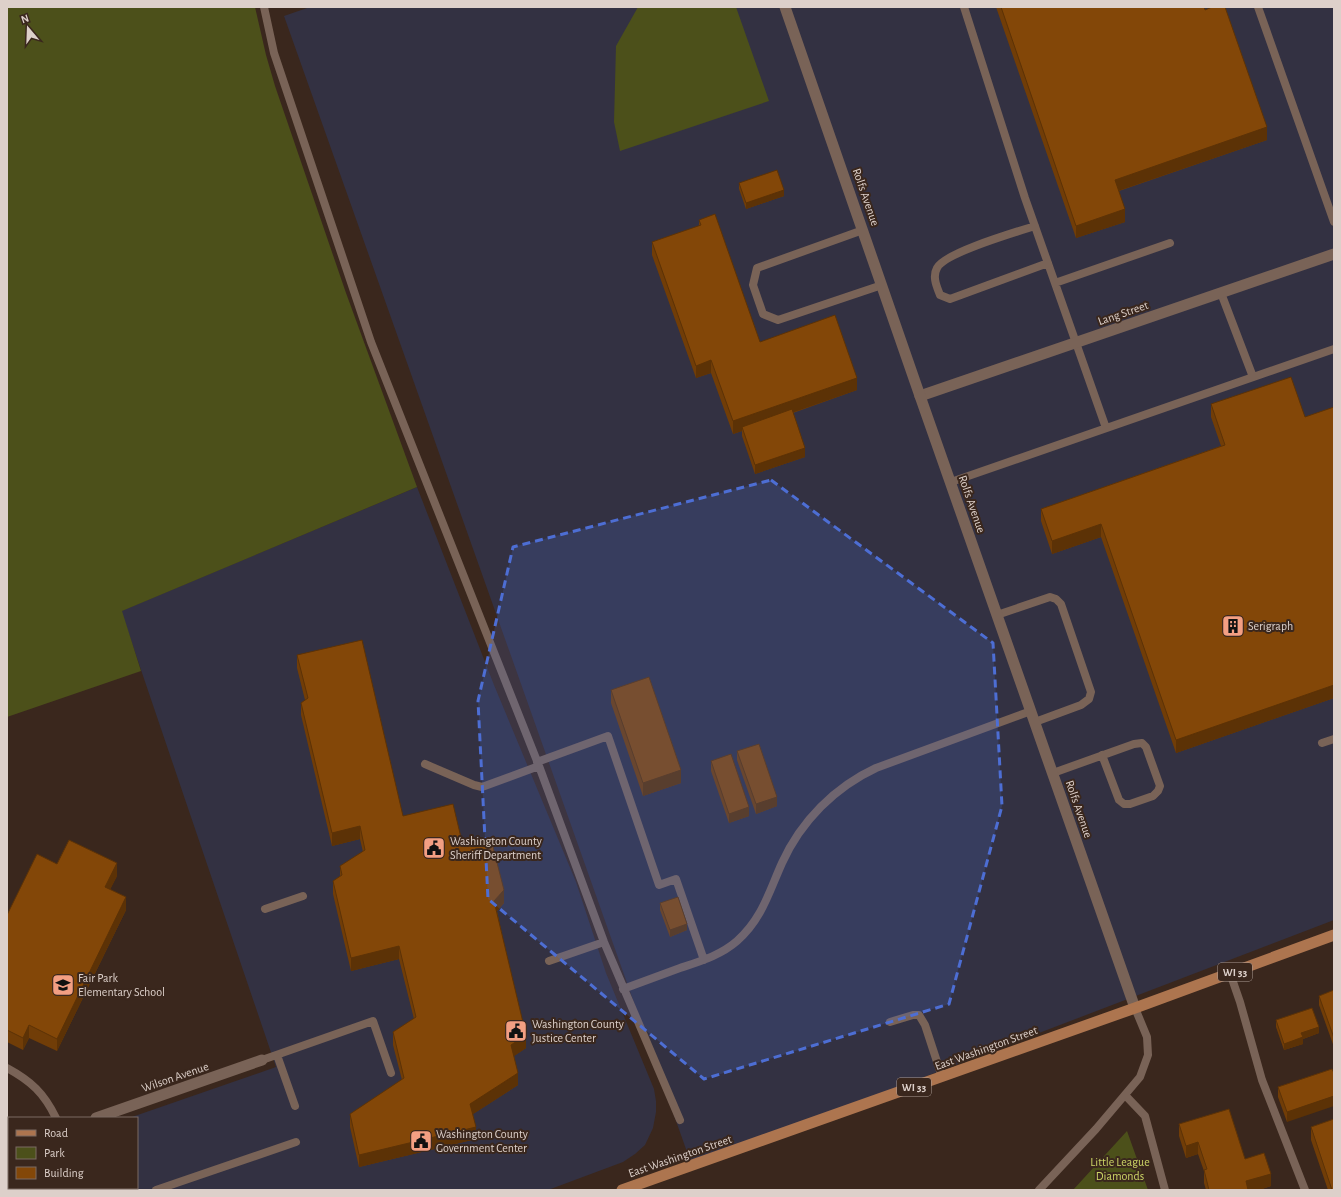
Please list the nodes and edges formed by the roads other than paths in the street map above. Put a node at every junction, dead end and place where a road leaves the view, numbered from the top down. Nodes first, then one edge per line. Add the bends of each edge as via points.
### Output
1 (264, 7) edge
2 (785, 7) edge
3 (964, 7) edge
4 (1258, 7) edge
5 (1334, 222) edge
6 (1035, 226) junction
7 (864, 230) junction
8 (1170, 243) dead end
9 (1334, 254) edge
10 (1048, 263) junction
11 (1055, 283) junction
12 (882, 285) junction
13 (1221, 293) junction
14 (1076, 343) junction
15 (1334, 349) edge
16 (1253, 377) junction
17 (920, 396) junction
18 (1106, 428) junction
19 (950, 482) junction
20 (997, 615) junction
21 (1031, 710) junction
22 (1035, 722) junction
23 (1334, 739) edge
24 (1322, 743) dead end
25 (1102, 755) junction
26 (425, 764) dead end
27 (538, 764) junction
28 (1053, 773) junction
29 (302, 896) dead end
30 (265, 909) dead end
31 (1334, 935) edge
32 (604, 942) junction
33 (704, 960) junction
34 (549, 961) dead end
35 (1230, 973) junction
36 (623, 989) junction
37 (1135, 1008) junction
38 (890, 1022) dead end
39 (277, 1055) junction
40 (262, 1060) joint
41 (7, 1068) edge
42 (391, 1073) dead end
43 (942, 1077) junction
44 (1125, 1095) junction
45 (295, 1106) dead end
46 (55, 1117) edge
47 (99, 1117) edge
48 (680, 1120) dead end
49 (296, 1142) dead end
50 (156, 1190) edge
51 (622, 1190) edge
52 (1039, 1190) edge
53 (1165, 1190) edge
54 (1304, 1190) edge

1 - 27 lane via 274,53 371,342
2 - 7 street, Rolfs Avenue
3 - 6 lane
4 - 5 lane
6 - 10 lane
6 - 10 lane via 945,260 937,268 935,282 940,295 950,299
7 - 12 street, Rolfs Avenue
7 - 12 lane via 757,268 753,285 763,314 778,320
8 - 11 lane
9 - 13 street, Lang Street
10 - 11 lane
11 - 14 lane
12 - 17 street, Rolfs Avenue
13 - 14 street, Lang Street
13 - 16 lane
14 - 17 street, Lang Street
14 - 18 lane
15 - 16 lane
16 - 18 lane
17 - 19 street, Rolfs Avenue
18 - 19 lane
19 - 20 street, Rolfs Avenue
20 - 21 street, Rolfs Avenue
20 - 22 lane via 1050,597 1061,604 1092,692 1089,699 1081,705
21 - 22 street, Rolfs Avenue
21 - 33 lane via 876,768 839,789 802,829 782,862 765,905 757,918 738,940 718,955
22 - 28 street, Rolfs Avenue
23 - 24 lane
25 - 25 lane via 1142,743 1160,786 1158,791 1153,796 1124,804 1119,800
25 - 28 lane
26 - 27 lane via 482,787
27 - 32 lane
27 - 33 lane via 608,736 659,885 676,879
28 - 37 street, Rolfs Avenue
29 - 30 lane
31 - 35 main road, East Washington Street / WI 33
32 - 34 lane
32 - 36 lane
33 - 36 lane
35 - 37 main road, East Washington Street / WI 33
35 - 54 lane via 1262,1080
36 - 48 lane
37 - 43 main road, East Washington Street / WI 33
37 - 44 lane via 1147,1037 1148,1055 1140,1076
38 - 43 lane via 919,1015 925,1025
39 - 40 lane
39 - 42 lane via 374,1021
39 - 45 lane
40 - 47 street, Wilson Avenue
41 - 46 lane via 34,1085
43 - 51 main road, East Washington Street / WI 33
44 - 52 lane
44 - 53 lane via 1145,1116
49 - 50 lane

